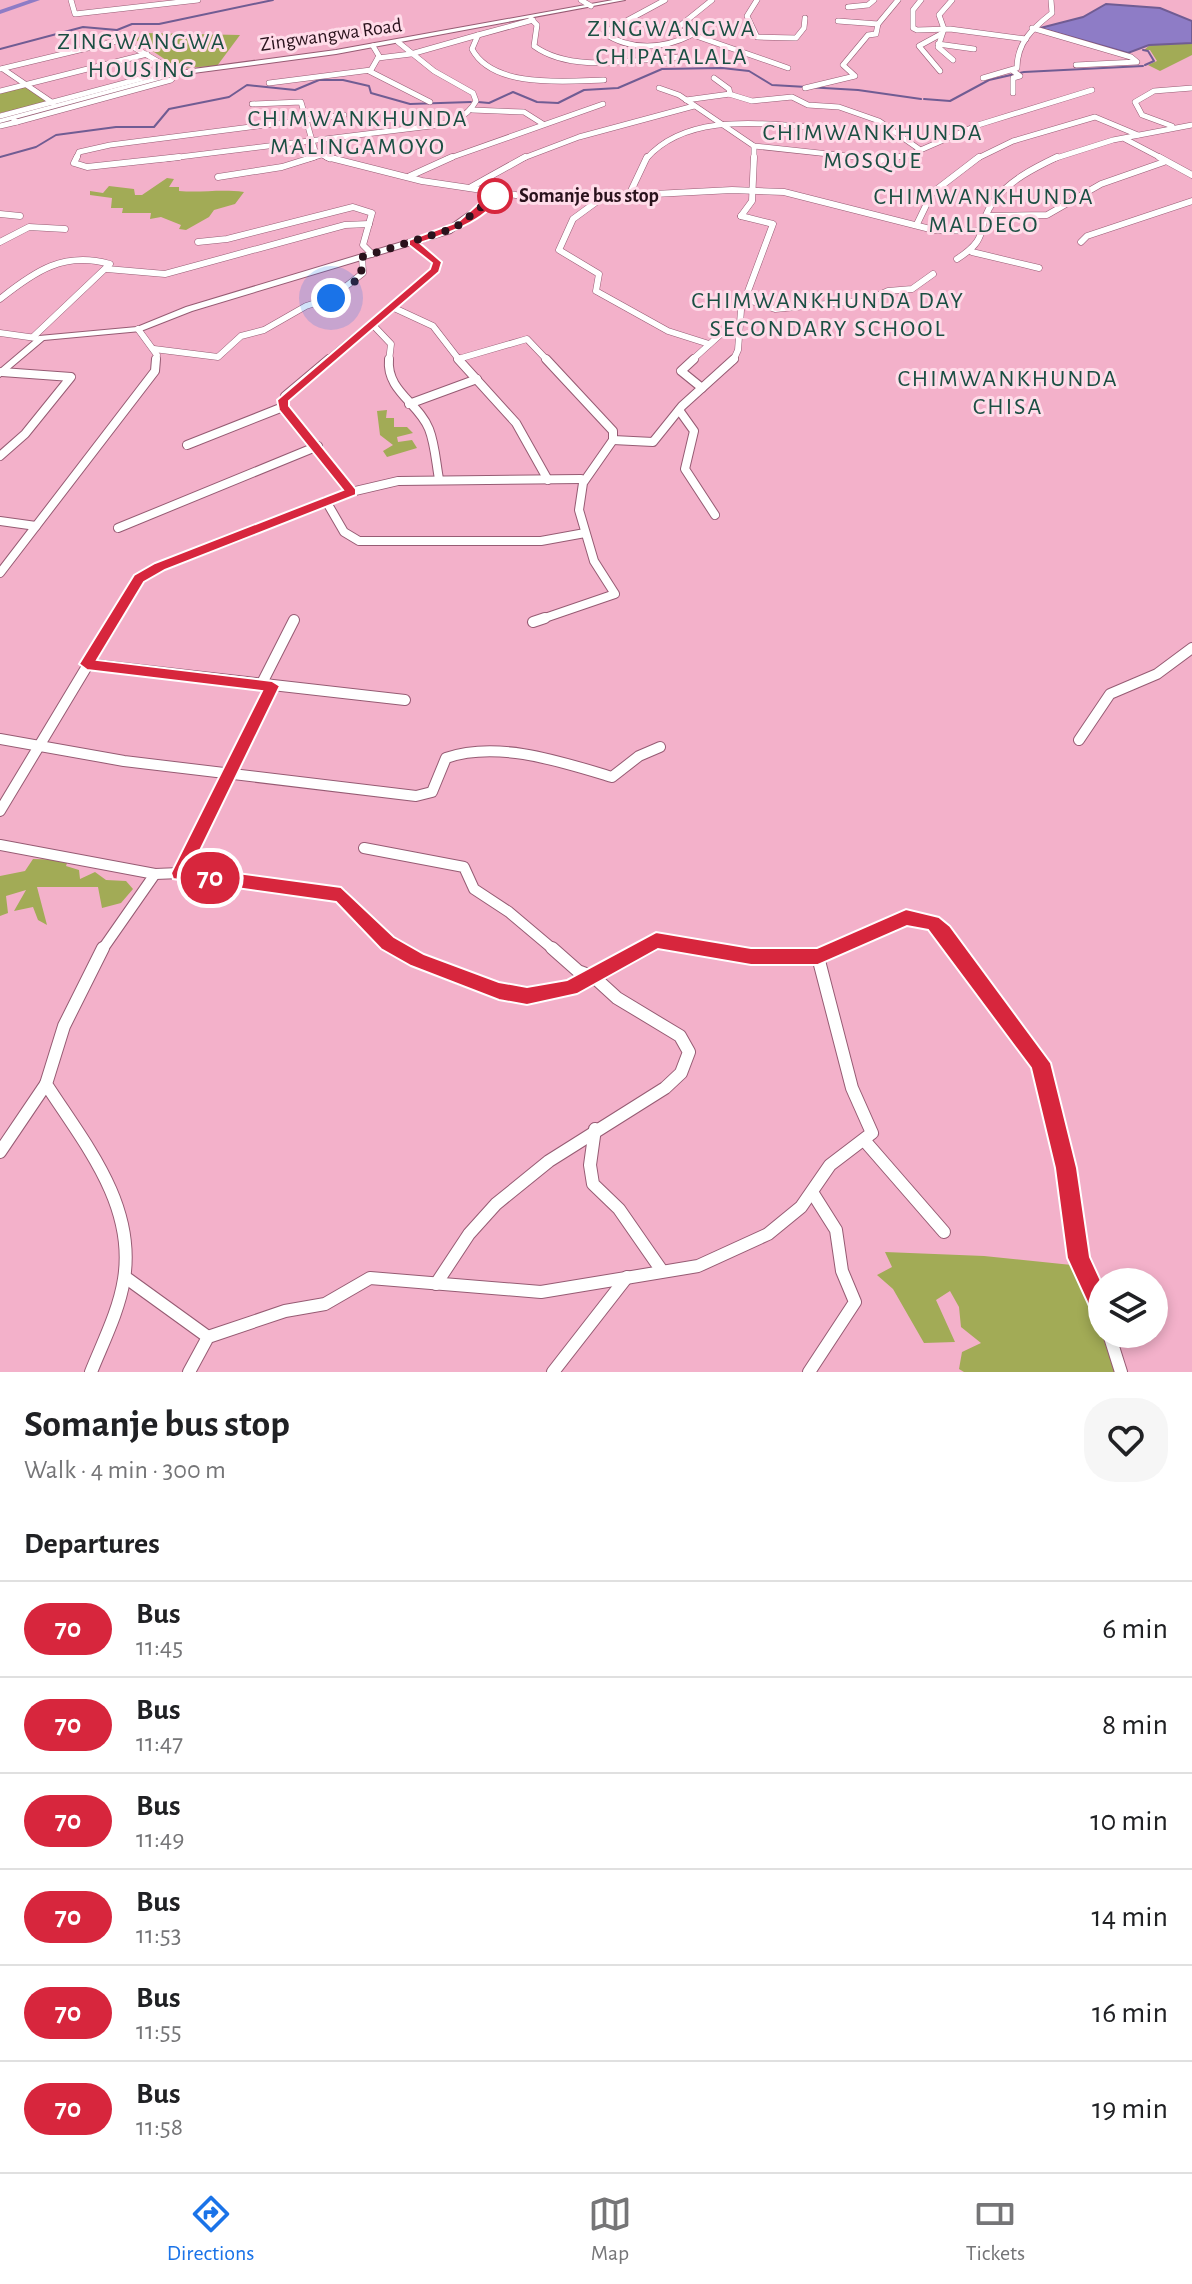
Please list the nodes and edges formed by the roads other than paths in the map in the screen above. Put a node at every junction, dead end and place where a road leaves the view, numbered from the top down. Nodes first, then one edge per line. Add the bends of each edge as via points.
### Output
1 (71, 0) edge
2 (198, 0) edge
3 (581, 0) edge
4 (622, 0) edge
5 (665, 0) edge
6 (712, 0) edge
7 (757, 0) edge
8 (861, 0) edge
9 (898, 0) edge
10 (921, 0) edge
11 (952, 0) edge
12 (1051, 0) edge
13 (869, 3) edge
14 (591, 6) junction
15 (805, 18) dead end
16 (532, 20) junction
17 (838, 21) dead end
18 (878, 24) junction
19 (1032, 28) junction
20 (942, 31) junction
21 (478, 35) junction
22 (691, 35) junction
23 (1026, 39) junction
24 (398, 42) junction
25 (631, 43) junction
26 (938, 44) junction
27 (373, 46) junction
28 (974, 49) dead end
29 (147, 54) junction
30 (411, 54) junction
31 (685, 57) dead end
32 (378, 58) junction
33 (621, 60) junction
34 (953, 60) dead end
35 (1076, 65) dead end
36 (788, 68) dead end
37 (2, 69) edge
38 (369, 71) junction
39 (940, 71) dead end
40 (1013, 71) junction
41 (176, 72) junction
42 (714, 78) dead end
43 (983, 78) dead end
44 (604, 80) dead end
45 (269, 83) dead end
46 (24, 85) junction
47 (659, 88) dead end
48 (805, 88) dead end
49 (1192, 88) edge
50 (1092, 90) dead end
51 (0, 91) edge
52 (1013, 93) dead end
53 (729, 94) junction
54 (686, 100) junction
55 (50, 102) junction
56 (430, 102) dead end
57 (75, 104) junction
58 (252, 104) dead end
59 (603, 104) dead end
60 (57, 106) junction
61 (694, 106) junction
62 (472, 110) junction
63 (344, 115) dead end
64 (14, 120) junction
65 (308, 120) junction
66 (0, 121) edge
67 (543, 124) junction
68 (720, 125) junction
69 (1192, 125) edge
70 (810, 127) dead end
71 (1175, 128) junction
72 (1139, 135) junction
73 (1125, 138) junction
74 (311, 140) junction
75 (754, 146) junction
76 (919, 149) junction
77 (321, 155) junction
78 (1164, 162) junction
79 (1192, 175) edge
80 (410, 176) junction
81 (218, 177) dead end
82 (471, 187) junction
83 (752, 191) junction
84 (494, 193) junction
85 (629, 195) junction
86 (600, 197) junction
87 (1192, 201) edge
88 (0, 214) edge
89 (20, 216) dead end
90 (987, 216) junction
91 (369, 224) junction
92 (917, 224) junction
93 (65, 229) dead end
94 (980, 231) junction
95 (227, 239) junction
96 (0, 242) edge
97 (198, 242) dead end
98 (1081, 242) dead end
99 (412, 243) junction
100 (972, 252) junction
101 (236, 253) junction
102 (372, 254) junction
103 (362, 257) junction
104 (957, 259) dead end
105 (1039, 268) dead end
106 (107, 269) junction
107 (933, 274) dead end
108 (0, 299) edge
109 (746, 299) junction
110 (392, 307) junction
111 (372, 324) junction
112 (737, 325) junction
113 (138, 329) junction
114 (0, 333) edge
115 (37, 338) junction
116 (709, 344) junction
117 (154, 349) junction
118 (458, 359) junction
119 (1, 373) edge
120 (477, 379) junction
121 (702, 388) junction
122 (409, 404) junction
123 (283, 407) junction
124 (679, 410) junction
125 (613, 440) junction
126 (187, 445) dead end
127 (318, 446) junction
128 (0, 456) edge
129 (439, 479) junction
130 (581, 479) junction
131 (548, 480) junction
132 (351, 492) junction
133 (326, 501) junction
134 (715, 515) dead end
135 (0, 521) edge
136 (36, 526) junction
137 (118, 528) dead end
138 (585, 533) junction
139 (0, 573) edge
140 (294, 620) dead end
141 (533, 622) dead end
142 (1192, 648) edge
143 (87, 664) junction
144 (266, 686) junction
145 (405, 700) dead end
146 (0, 739) edge
147 (1079, 740) dead end
148 (39, 744) junction
149 (660, 747) dead end
150 (230, 775) junction
151 (0, 811) edge
152 (0, 845) edge
153 (364, 848) dead end
154 (180, 873) junction
155 (155, 874) junction
156 (818, 957) junction
157 (594, 977) junction
158 (46, 1084) junction
159 (595, 1129) junction
160 (864, 1140) junction
161 (0, 1152) edge
162 (812, 1192) junction
163 (944, 1232) dead end
164 (662, 1271) junction
165 (125, 1277) junction
166 (627, 1277) junction
167 (1088, 1278) edge
168 (436, 1284) junction
169 (208, 1337) junction
170 (1114, 1348) edge
171 (1122, 1370) edge
172 (91, 1372) edge
173 (189, 1372) edge
174 (553, 1372) edge
175 (809, 1372) edge

1 - 2 street via 75,14
3 - 14 street
4 - 14 street, Zingwangwa Road
5 - 25 street via 604,32
6 - 22 street via 676,28
7 - 15 street via 747,16 757,37 796,38
8 - 13 street via 848,7
9 - 18 street
10 - 20 street via 913,10 913,28
11 - 20 street via 940,12
12 - 19 street via 1050,16
14 - 16 street, Zingwangwa Road
16 - 21 street
16 - 24 street, Zingwangwa Road
16 - 33 street via 537,25 534,46 541,53
17 - 18 street
18 - 48 street via 876,34 868,35 843,65 855,76
19 - 23 street
19 - 35 street via 1137,62
20 - 23 street
20 - 26 street
20 - 39 street via 919,46
21 - 30 street
21 - 44 street via 472,55 497,73
22 - 25 street via 669,45
22 - 36 street
23 - 40 street
24 - 27 street, Zingwangwa Road
24 - 30 street
25 - 33 street
26 - 28 street
26 - 34 street
27 - 32 street
27 - 41 street, Zingwangwa Road
29 - 37 street via 121,40
29 - 41 street
29 - 46 street
30 - 32 street
30 - 62 street via 473,93
31 - 33 street
32 - 38 street
37 - 46 street
38 - 45 street
38 - 56 street
40 - 43 street
40 - 52 street via 1020,76 1013,78
41 - 55 street
41 - 57 street, Zingwangwa Road
42 - 53 street
46 - 51 street
46 - 55 street
47 - 54 street
49 - 71 street via 1160,89 1135,102 1142,115
50 - 76 street
53 - 54 street
53 - 76 street via 752,101 792,97 808,105 839,107 879,121
54 - 61 street
55 - 60 street
55 - 66 street
57 - 60 street, Zingwangwa Road
57 - 64 street
58 - 65 street via 300,101
59 - 67 street
60 - 64 street, Zingwangwa Road
61 - 68 street
61 - 82 street via 586,132
62 - 67 street via 524,112
62 - 74 street via 445,124
63 - 65 street
64 - 66 street, Zingwangwa Road
65 - 74 street
65 - 74 street via 110,145 79,152 74,163 97,167
67 - 80 street via 455,154
68 - 70 street
68 - 75 street
68 - 85 street via 654,150
69 - 71 street
71 - 72 street
72 - 73 street
72 - 92 street via 1095,117 1013,141 945,180
73 - 78 street
73 - 90 street via 1076,150 1036,169 997,197
74 - 77 street
75 - 76 street via 815,149 869,160 894,159
75 - 83 street
77 - 80 street
77 - 81 street
78 - 79 street
78 - 90 street via 1101,184 1047,215
80 - 82 street
82 - 84 street
83 - 85 street
83 - 92 street via 806,196
83 - 109 street via 751,205 741,216 773,224
84 - 86 street
84 - 99 street via 462,224
85 - 86 street
86 - 116 street via 563,230 559,250 599,274 596,291 651,323
87 - 98 street via 1156,210
88 - 89 street
90 - 94 street
91 - 95 street via 373,218 368,210 344,208
91 - 101 street via 345,225
91 - 102 street via 363,247
92 - 94 street
93 - 96 street via 29,227
94 - 100 street
95 - 97 street
95 - 101 street
99 - 102 street
99 - 110 street via 437,266
100 - 104 street
100 - 105 street
101 - 106 street via 153,276
102 - 103 street
103 - 113 street
103 - 117 street via 363,273 357,281 264,330 241,336 218,357
106 - 108 street via 108,262 57,259
106 - 115 street
107 - 109 street via 912,289 868,300 775,309
109 - 112 street
110 - 111 street
110 - 118 street via 433,326
111 - 122 street via 388,339 388,371
111 - 123 street via 285,396
112 - 116 street
112 - 121 street via 739,344 732,364
113 - 115 street
113 - 117 street
114 - 115 street
115 - 119 street
116 - 121 street via 681,371
117 - 136 street via 155,371
118 - 120 street
118 - 125 street via 527,339 611,428
119 - 128 street via 71,377
120 - 122 street
120 - 131 street via 526,437
121 - 124 street
122 - 129 street via 429,427
123 - 126 street
123 - 127 street
124 - 125 street via 650,443
124 - 134 street via 694,431 685,469
125 - 130 street
127 - 132 street
127 - 137 street
129 - 131 street
129 - 132 street via 398,481
130 - 131 street
130 - 138 street
132 - 133 street
133 - 138 street via 344,532 359,541 541,541
133 - 143 street via 139,579
135 - 136 street
136 - 139 street
138 - 141 street via 594,562 615,594
140 - 144 street
142 - 147 street via 1157,674 1110,694
143 - 144 street
143 - 148 street
144 - 145 street
144 - 150 street
146 - 148 street
148 - 150 street
148 - 151 street
149 - 150 street via 612,777 533,757 462,752 446,758 432,792 423,796
150 - 154 street
152 - 155 street
153 - 157 street via 464,867 474,889 578,971
154 - 155 street
154 - 157 street via 341,894 388,943 433,969 499,991 548,995
155 - 158 street via 112,930 65,1017
156 - 157 street via 751,956 656,941
156 - 160 street via 852,1088 872,1133
156 - 167 street via 906,918 933,923 943,932 1041,1063 1066,1168 1079,1258
157 - 159 street via 617,998 680,1036 689,1052 684,1071 672,1082
158 - 161 street
158 - 165 street via 75,1123 114,1194
159 - 164 street via 593,1184 619,1209
159 - 168 street via 482,1218
160 - 162 street via 822,1173
160 - 163 street
162 - 164 street via 768,1234 698,1266
162 - 175 street via 836,1230 842,1271 855,1302
164 - 166 street
165 - 169 street
165 - 172 street
166 - 168 street via 541,1292
166 - 174 street
168 - 169 street via 362,1280 325,1304 285,1311
169 - 173 street
170 - 171 street

